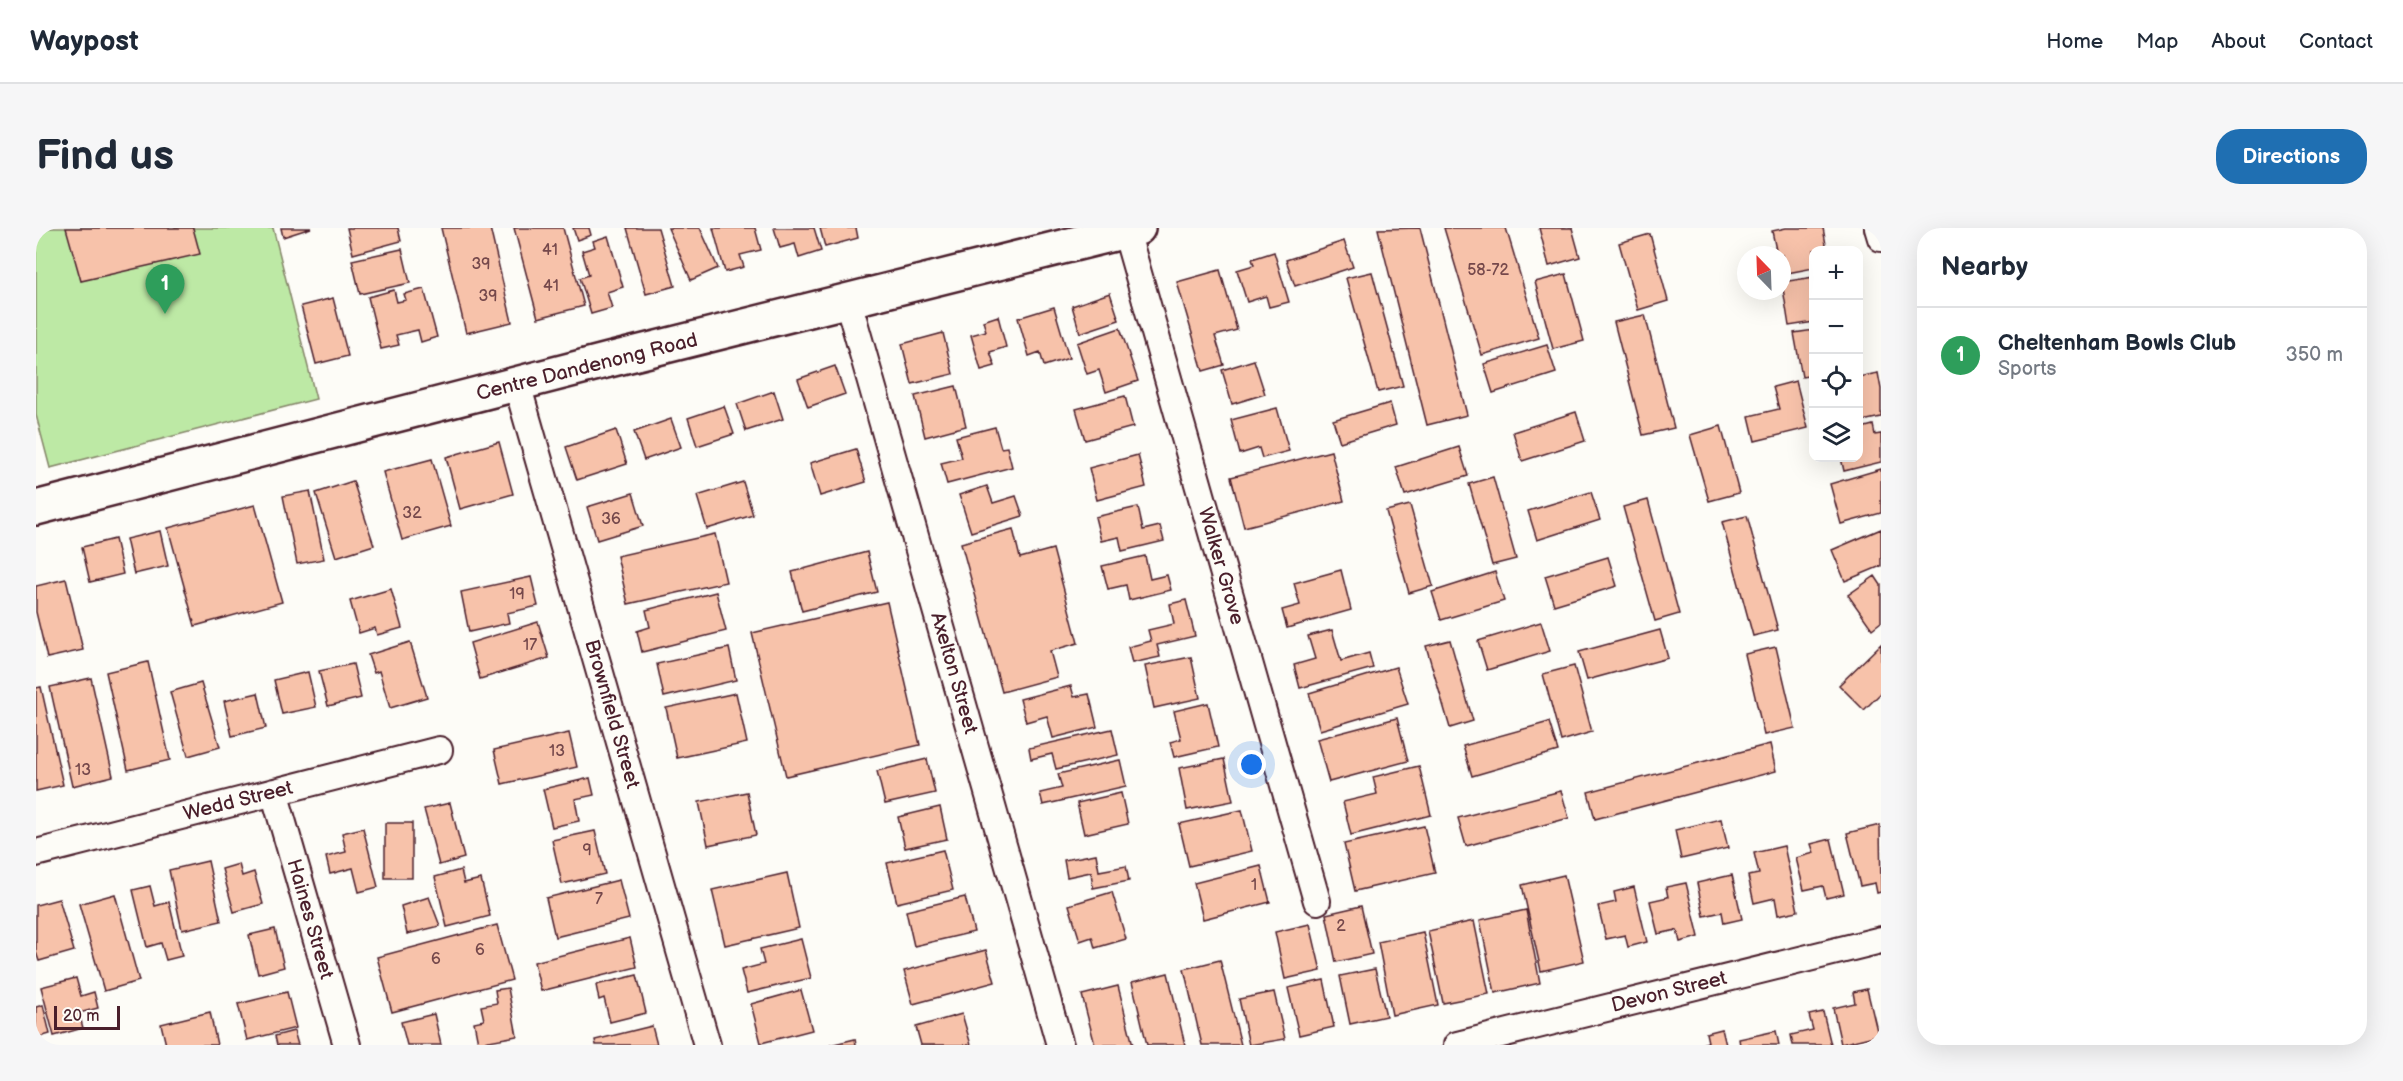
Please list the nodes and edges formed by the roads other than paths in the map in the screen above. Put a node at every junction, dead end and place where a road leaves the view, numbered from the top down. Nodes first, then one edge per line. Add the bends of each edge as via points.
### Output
1 (1878, 228) edge
2 (1132, 230) edge
3 (1881, 238) edge
4 (848, 302) junction
5 (517, 384) junction
6 (36, 507) edge
7 (439, 750) dead end
8 (274, 792) junction
9 (36, 853) edge
10 (1317, 901) dead end
11 (1881, 940) edge
12 (347, 1045) edge
13 (707, 1045) edge
14 (1060, 1045) edge
15 (1457, 1045) edge

1 - 3 street
2 - 4 main road, Centre Dandenong Road
2 - 10 street, Walker Grove
4 - 5 main road, Centre Dandenong Road
4 - 14 street, Axelton Street
5 - 6 main road, Centre Dandenong Road
5 - 13 street, Brownfield Street
7 - 8 street, Wedd Street
8 - 9 street, Wedd Street
8 - 12 street, Haines Street
11 - 15 street, Devon Street

